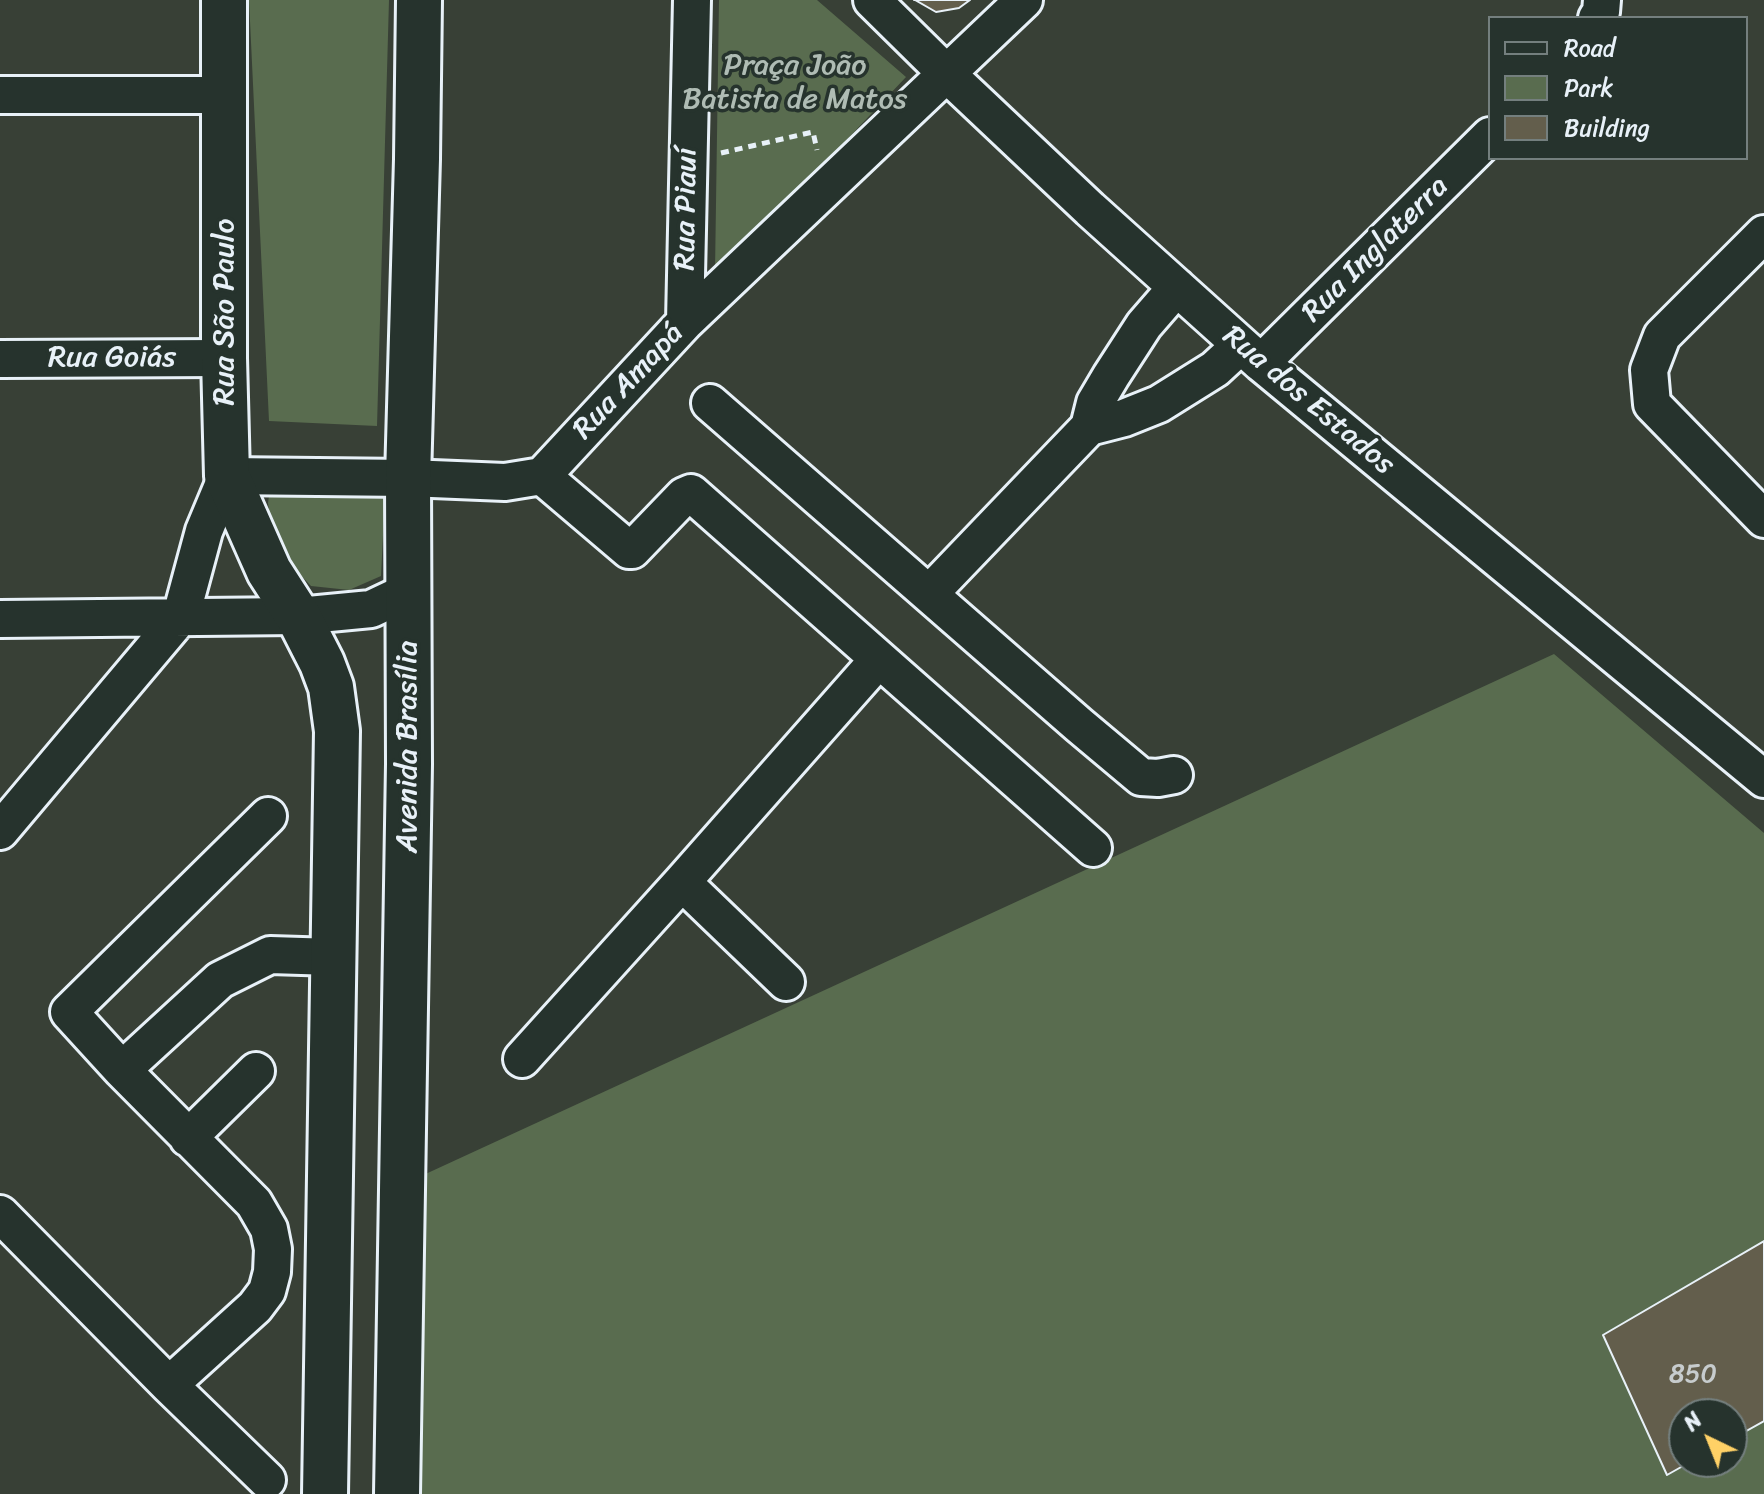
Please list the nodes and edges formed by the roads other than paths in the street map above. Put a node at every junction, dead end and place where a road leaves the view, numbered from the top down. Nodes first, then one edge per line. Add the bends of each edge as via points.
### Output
1 (224, 0) edge
2 (419, 0) edge
3 (692, 0) edge
4 (872, 0) edge
5 (1024, 0) edge
6 (947, 74) junction
7 (0, 95) edge
8 (223, 95) junction
9 (1488, 138) edge
10 (1764, 234) edge
11 (1177, 287) junction
12 (685, 322) junction
13 (1251, 354) junction
14 (224, 358) junction
15 (0, 359) edge
16 (710, 403) dead end
17 (1089, 427) junction
18 (227, 476) junction
19 (542, 476) junction
20 (408, 478) junction
21 (1764, 519) edge
22 (409, 591) junction
23 (929, 594) junction
24 (181, 616) junction
25 (298, 616) junction
26 (0, 619) edge
27 (879, 659) junction
28 (1174, 775) dead end
29 (1764, 779) edge
30 (268, 816) dead end
31 (0, 831) edge
32 (1093, 848) dead end
33 (682, 882) junction
34 (334, 957) junction
35 (786, 982) dead end
36 (522, 1059) dead end
37 (122, 1070) junction
38 (256, 1071) dead end
39 (188, 1138) junction
40 (0, 1214) edge
41 (169, 1385) junction
42 (267, 1480) dead end
43 (325, 1494) edge
44 (397, 1494) edge

1 - 8 main road, Rua São Paulo
2 - 20 main road, Avenida Brasília
3 - 12 street, Rua Piauí
4 - 6 street, Rua dos Estados
5 - 6 street, Rua Amapá
6 - 11 street, Rua dos Estados
6 - 12 street, Rua Amapá
7 - 8 street
8 - 14 main road, Rua São Paulo
9 - 13 street, Rua Inglaterra
10 - 21 street via 1662,336 1649,370 1652,404
11 - 13 street, Rua dos Estados
11 - 17 street via 1111,376
12 - 19 street, Rua Amapá
13 - 17 street, Rua Inglaterra via 1215,369 1159,404
13 - 29 street, Rua dos Estados
14 - 15 street, Rua Goiás
14 - 18 main road, Rua São Paulo
16 - 23 street
17 - 23 street
18 - 20 street
18 - 24 street, Rua São Paulo via 204,531
18 - 25 main road via 269,571
19 - 20 street via 505,482
19 - 27 street via 629,550 691,493
20 - 22 main road, Avenida Brasília
22 - 25 street via 371,609
22 - 44 main road, Avenida Brasília
23 - 28 street via 1141,777
24 - 25 street
24 - 26 street
24 - 31 street, Rua São Paulo
25 - 34 main road via 331,687 337,731
27 - 32 street
27 - 33 street
30 - 37 street via 69,1012
33 - 35 street
33 - 36 street
34 - 37 street via 270,955 220,980
34 - 43 main road
37 - 39 street
38 - 39 street
39 - 41 street via 254,1203 269,1229 272,1272 255,1307
40 - 41 street
41 - 42 street

